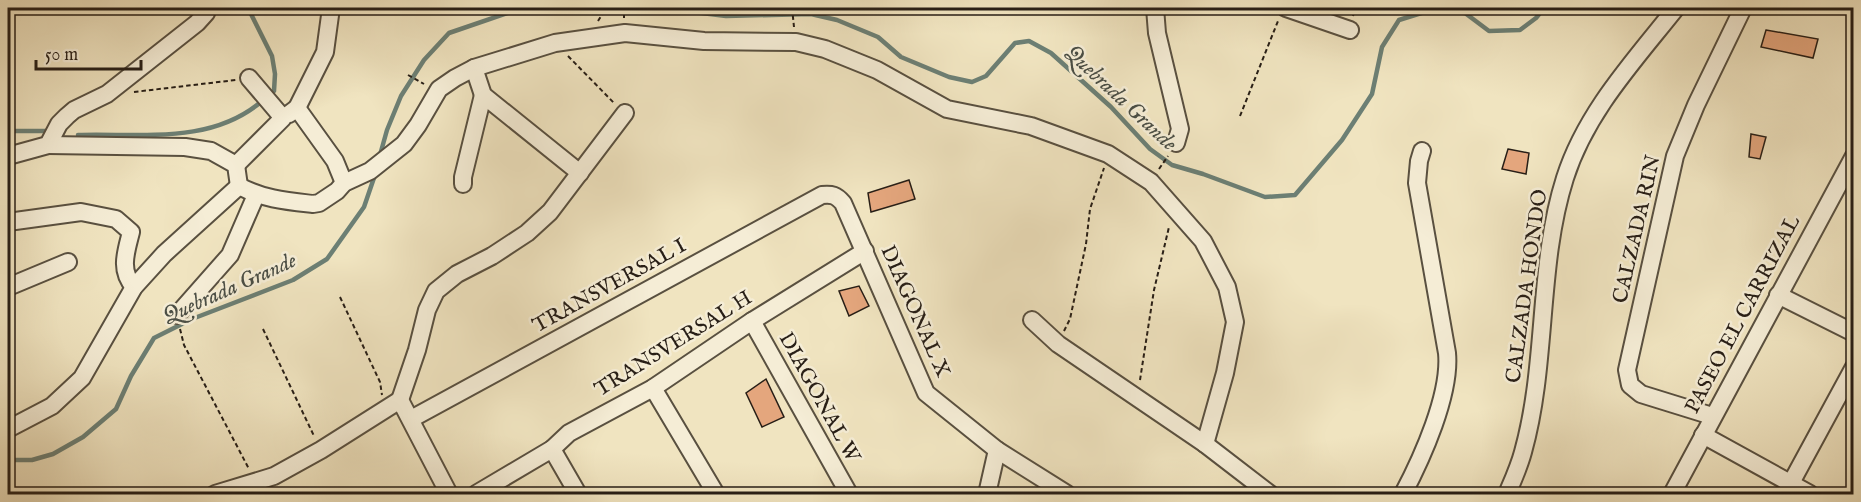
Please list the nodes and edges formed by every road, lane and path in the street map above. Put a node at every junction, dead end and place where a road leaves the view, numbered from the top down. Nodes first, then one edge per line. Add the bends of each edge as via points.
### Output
1 (208, 8) edge
2 (331, 8) edge
3 (624, 8) edge
4 (792, 8) edge
5 (1155, 8) edge
6 (1676, 8) edge
7 (1743, 8) edge
8 (624, 12) dead end
9 (1282, 13) edge
10 (1350, 30) dead end
11 (795, 31) dead end
12 (555, 43) junction
13 (474, 68) junction
14 (408, 75) dead end
15 (249, 78) joint
16 (425, 85) dead end
17 (107, 94) junction
18 (483, 95) junction
19 (297, 108) junction
20 (625, 113) joint
21 (1240, 116) dead end
22 (283, 118) junction
23 (1176, 143) joint
24 (48, 145) junction
25 (1422, 151) dead end
26 (1108, 154) junction
27 (8, 156) edge
28 (1854, 156) edge
29 (236, 165) junction
30 (1158, 172) dead end
31 (580, 173) junction
32 (344, 183) junction
33 (463, 184) dead end
34 (239, 186) junction
35 (830, 194) joint
36 (256, 195) junction
37 (1174, 207) junction
38 (8, 222) edge
39 (865, 251) junction
40 (68, 262) dead end
41 (8, 287) edge
42 (134, 287) junction
43 (1778, 294) junction
44 (340, 297) dead end
45 (177, 315) dead end
46 (1032, 320) dead end
47 (752, 321) junction
48 (263, 329) dead end
49 (1854, 333) edge
50 (1058, 344) junction
51 (183, 345) dead end
52 (1854, 367) edge
53 (653, 388) junction
54 (1137, 396) junction
55 (400, 400) junction
56 (385, 410) junction
57 (1713, 416) junction
58 (411, 419) junction
59 (8, 429) edge
60 (1703, 435) junction
61 (1205, 444) junction
62 (552, 449) junction
63 (321, 450) junction
64 (997, 450) junction
65 (255, 482) junction
66 (1788, 489) edge
67 (215, 495) edge
68 (449, 495) edge
69 (476, 495) edge
70 (578, 495) edge
71 (716, 495) edge
72 (849, 495) edge
73 (987, 495) edge
74 (1067, 495) edge
75 (1270, 495) edge
76 (1403, 495) edge
77 (1507, 495) edge
78 (1672, 495) edge
79 (1810, 495) edge

1 - 17 street via 197,23
2 - 19 street via 325,52
3 - 8 path
4 - 11 path
5 - 23 street via 1157,33 1180,129
6 - 77 street, CALZADA HONDO via 1598,106 1565,178 1550,251 1526,440
7 - 57 street, CALZADA RIN via 1675,156 1628,370 1630,385 1641,393
9 - 10 street
9 - 21 path
12 - 13 street
12 - 20 path
12 - 26 street via 625,33 704,41 796,42 878,70 946,109 1031,126
13 - 18 street
13 - 32 street via 439,89 404,144 370,171
14 - 16 path
15 - 17 path
15 - 22 street
17 - 24 street via 67,116
18 - 31 street
18 - 33 street
19 - 22 street
19 - 32 street via 335,161
20 - 31 street
22 - 29 street
23 - 30 path
24 - 27 street
24 - 29 street via 185,147 211,151
25 - 76 street via 1417,183 1448,368 1426,446
26 - 37 street via 1151,182
26 - 50 path via 1090,209 1070,319
28 - 43 street, PASEO EL CARRIZAL
29 - 34 street
31 - 55 street via 550,212 527,233 457,274 436,291
32 - 36 street via 313,204
34 - 36 street
34 - 42 street
35 - 39 street, DIAGONAL X via 843,203
35 - 58 street, TRANSVERSAL I
36 - 45 street via 230,255
37 - 54 path via 1154,290
37 - 61 street via 1203,241 1227,287 1235,322
38 - 42 street via 81,212 116,219 131,232 125,277
39 - 47 street, TRANSVERSAL H
39 - 64 street, DIAGONAL X via 926,393
40 - 41 street
42 - 59 street via 82,378 52,406
43 - 49 street
43 - 57 street, PASEO EL CARRIZAL
44 - 56 path via 380,382
46 - 50 street
47 - 53 street, TRANSVERSAL H
47 - 72 street, DIAGONAL W
48 - 63 path
50 - 54 street
51 - 65 path
52 - 66 street
53 - 62 street, TRANSVERSAL H via 569,433
53 - 71 street
54 - 61 street
55 - 56 street
55 - 58 street
56 - 63 street
57 - 60 street, PASEO EL CARRIZAL
58 - 68 street
60 - 66 street
60 - 78 street, PASEO EL CARRIZAL
61 - 75 street
62 - 69 street, TRANSVERSAL H
62 - 70 street
63 - 65 street
64 - 73 street
64 - 74 street, DIAGONAL X
65 - 67 street
66 - 79 street

